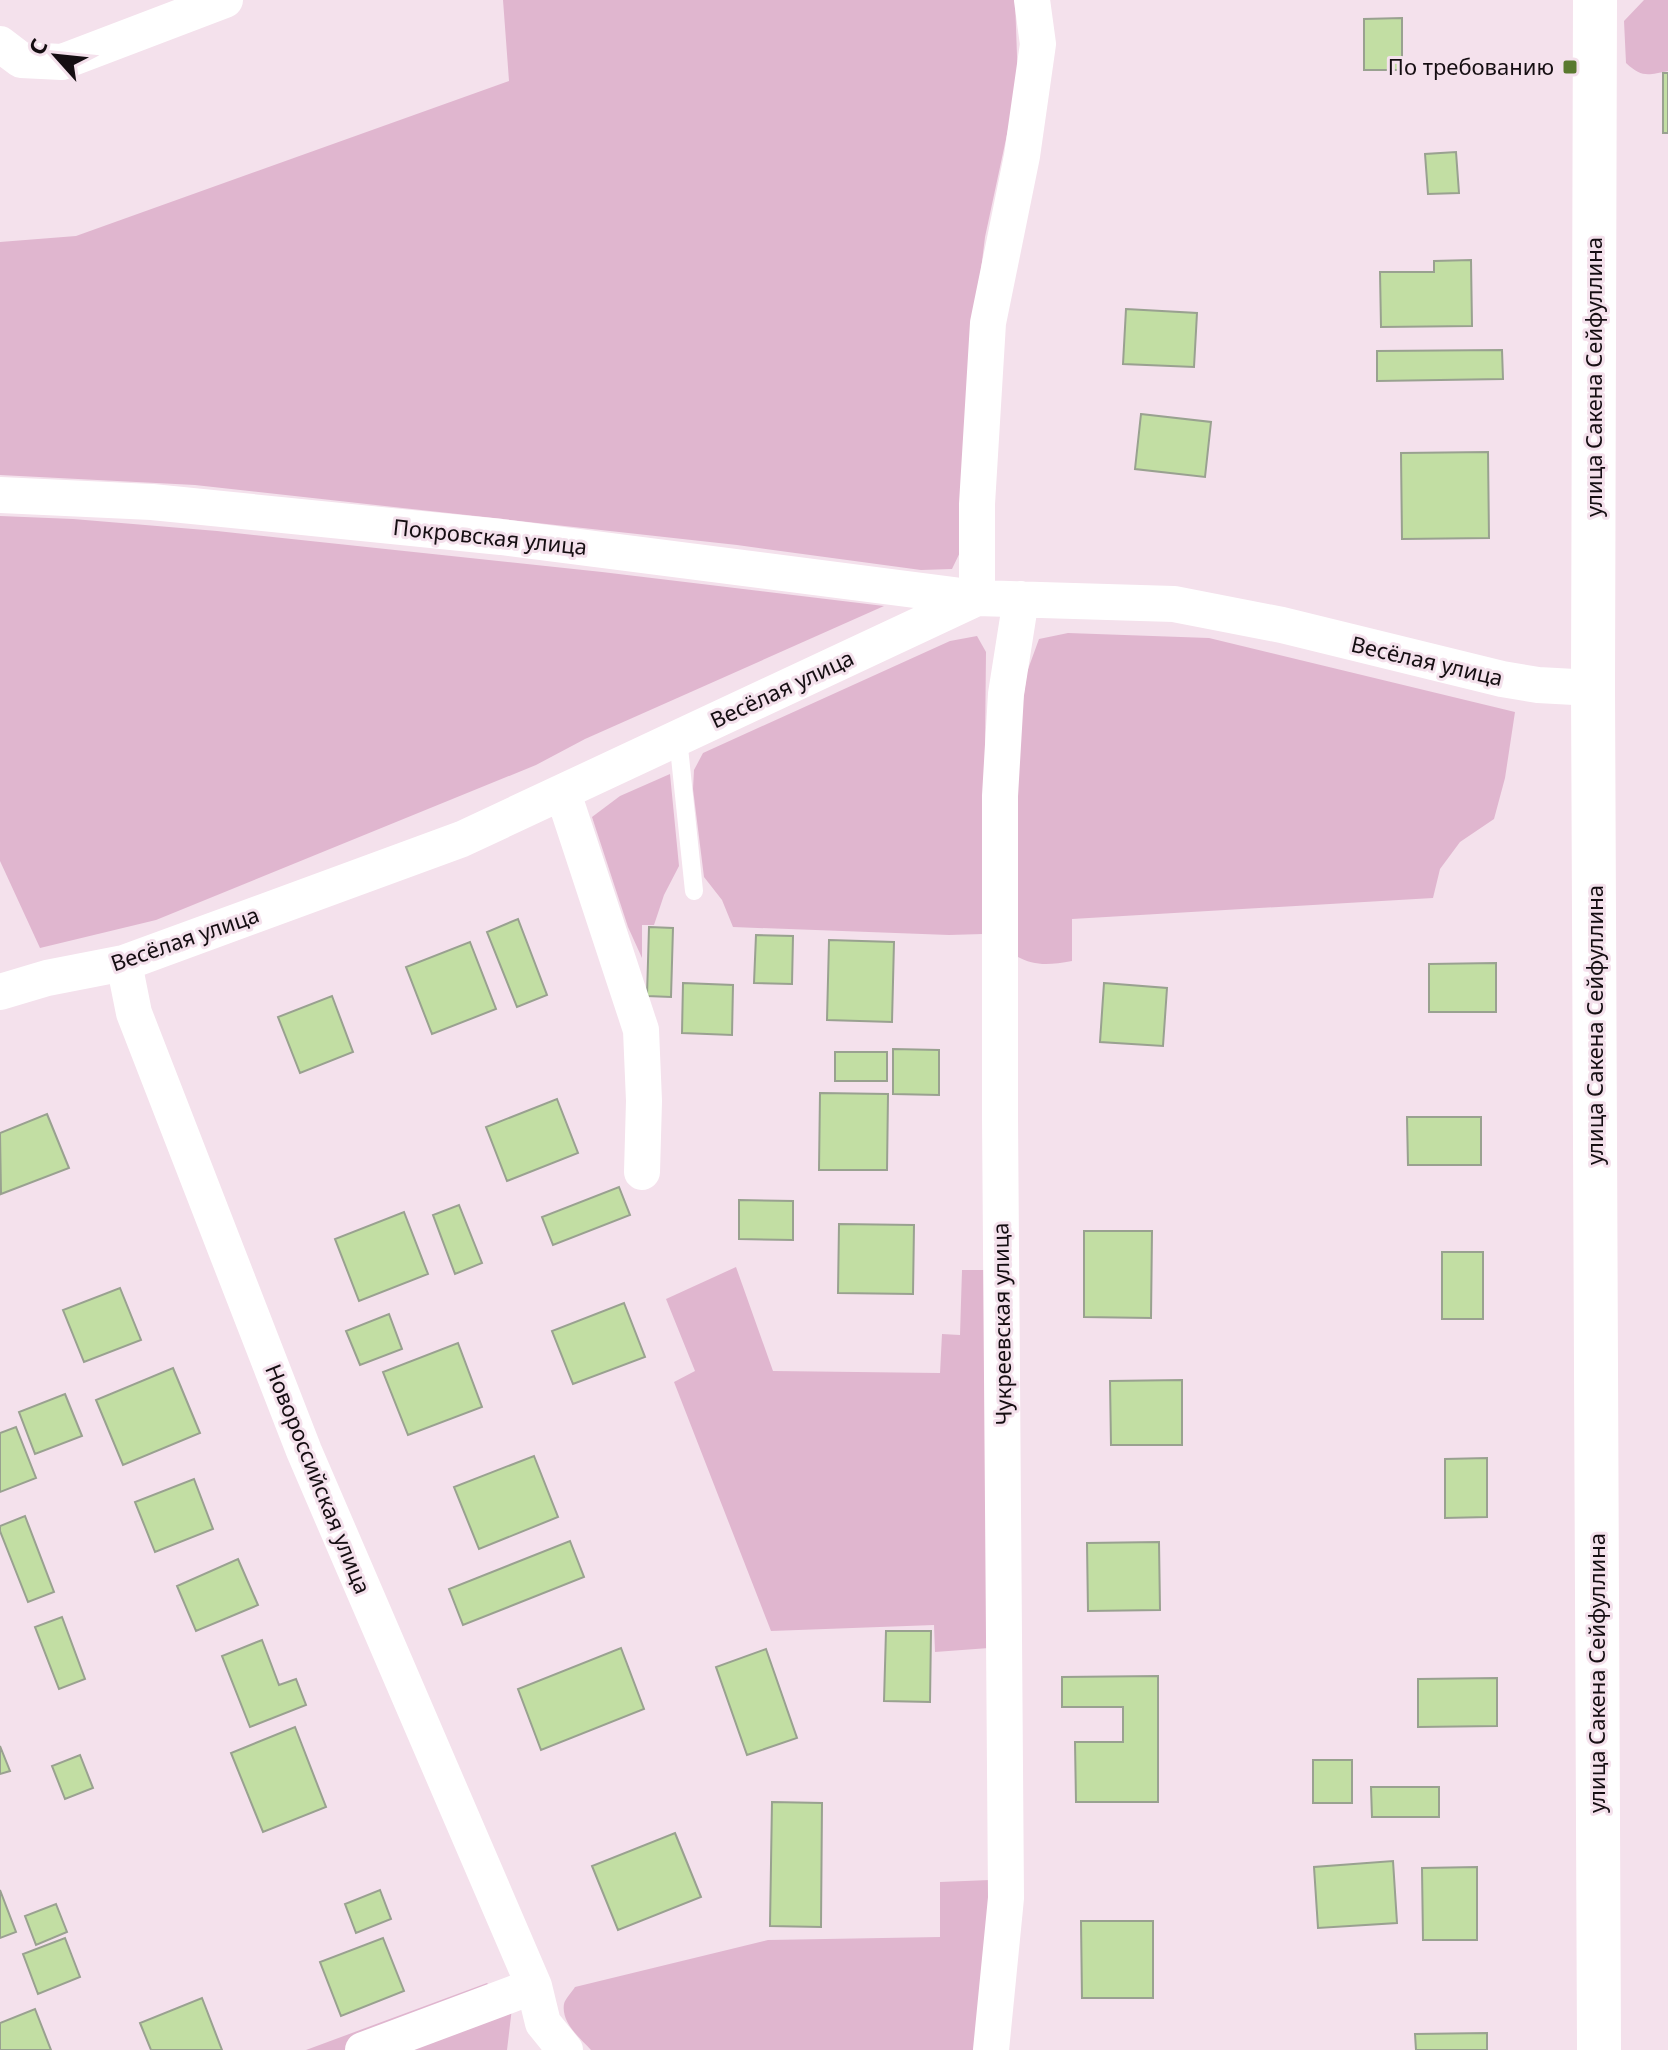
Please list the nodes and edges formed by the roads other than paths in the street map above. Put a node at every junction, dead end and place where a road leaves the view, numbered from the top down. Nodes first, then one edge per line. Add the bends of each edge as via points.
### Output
1 (225, 0) edge
2 (1032, 0) edge
3 (1595, 0) edge
4 (0, 44) edge
5 (0, 495) edge
6 (977, 598) junction
7 (1021, 599) junction
8 (1593, 688) junction
9 (678, 738) junction
10 (563, 793) junction
11 (694, 891) dead end
12 (124, 963) junction
13 (0, 992) edge
14 (642, 1172) dead end
15 (534, 1986) junction
16 (548, 2041) edge
17 (363, 2050) edge
18 (991, 2050) edge
19 (1599, 2050) edge

1 - 4 street via 62,62 21,60
2 - 6 street via 1038,44 1022,156 988,323
3 - 8 main road, улица Сакена Сейфуллина
5 - 6 street, Покровская улица via 152,502 501,537
6 - 7 street, Весёлая улица
6 - 9 street, Весёлая улица
7 - 8 street, Весёлая улица via 1174,604 1502,679
7 - 18 street, Чукреевская улица via 1006,694 1000,796 1006,1898
8 - 19 main road, улица Сакена Сейфуллина
9 - 10 street, Весёлая улица
9 - 11 lane
10 - 12 street, Весёлая улица via 462,839
10 - 14 street via 641,1030
12 - 13 street, Весёлая улица
12 - 15 street, Новороссийская улица via 134,1013 304,1451
15 - 16 street, Новороссийская улица
15 - 17 street

